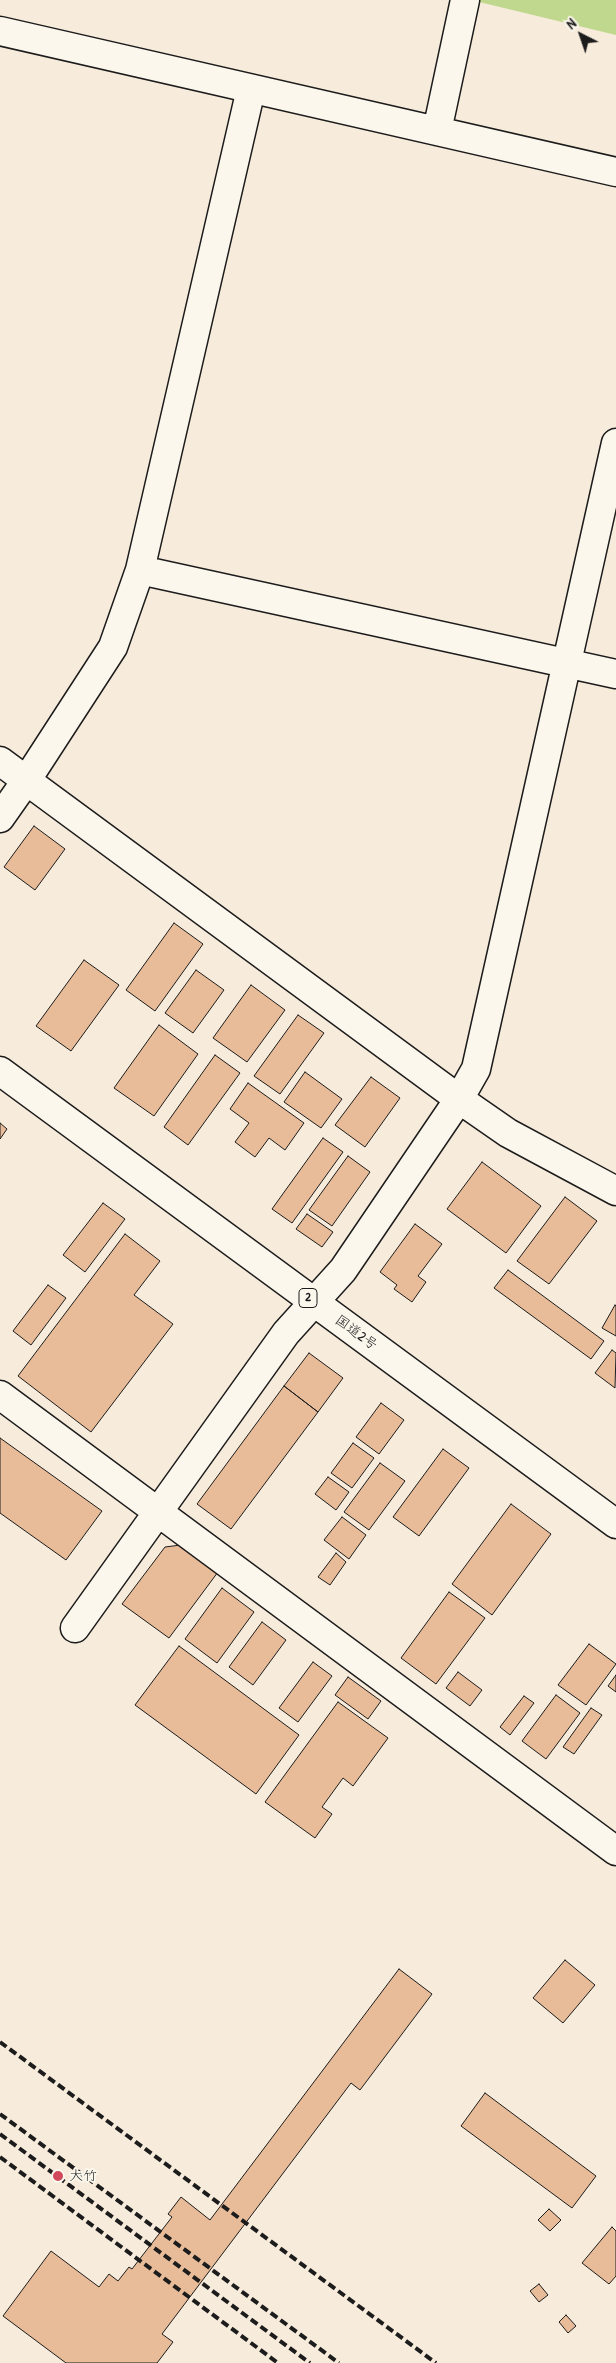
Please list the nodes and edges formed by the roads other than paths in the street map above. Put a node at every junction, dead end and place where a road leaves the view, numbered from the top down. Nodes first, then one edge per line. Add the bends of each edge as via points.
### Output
1 (465, 0) edge
2 (0, 31) edge
3 (251, 89) junction
4 (437, 131) junction
5 (616, 172) edge
6 (616, 443) edge
7 (140, 570) junction
8 (567, 663) junction
9 (616, 674) edge
10 (0, 761) edge
11 (26, 782) junction
12 (0, 818) edge
13 (0, 1071) edge
14 (459, 1099) junction
15 (616, 1191) edge
16 (314, 1302) junction
17 (0, 1395) edge
18 (159, 1511) junction
19 (616, 1524) edge
20 (75, 1628) dead end
21 (616, 1851) edge

1 - 4 main road
2 - 3 main road
3 - 4 main road
3 - 7 main road
4 - 5 main road
6 - 8 main road
7 - 8 main road
7 - 11 main road via 113,648
8 - 9 main road
8 - 14 main road via 476,1069
10 - 11 main road
11 - 12 main road
11 - 14 main road
13 - 16 main road, 国道2号 / 2
14 - 15 main road via 508,1133
14 - 16 main road via 343,1270
16 - 18 main road via 286,1333
16 - 19 main road, 国道2号 / 2
17 - 18 main road
18 - 20 main road
18 - 21 main road

